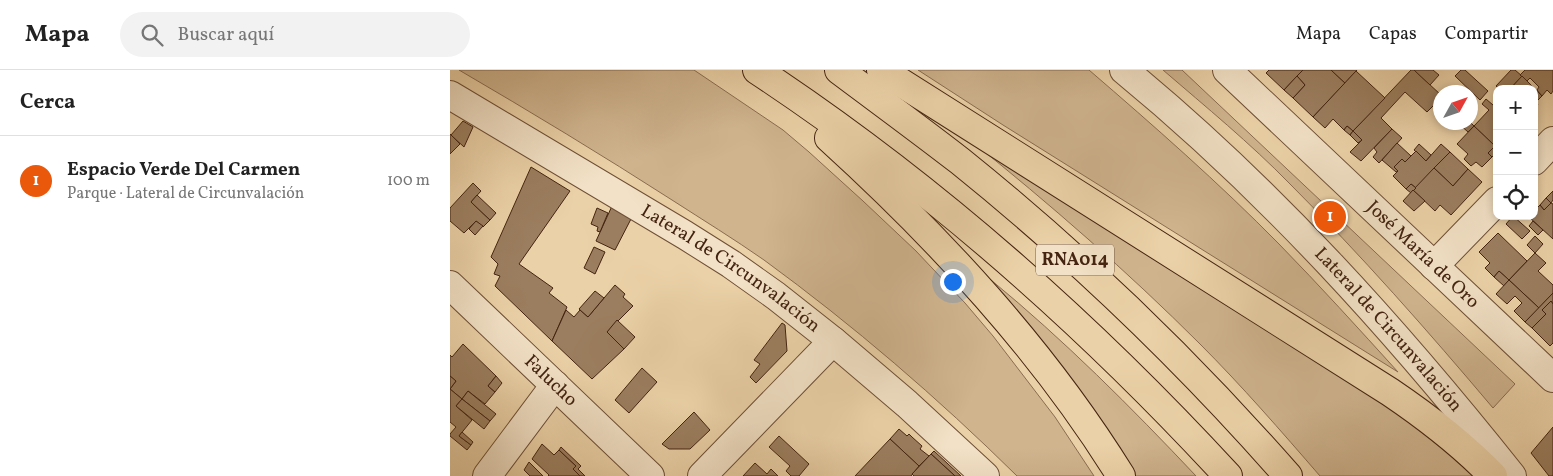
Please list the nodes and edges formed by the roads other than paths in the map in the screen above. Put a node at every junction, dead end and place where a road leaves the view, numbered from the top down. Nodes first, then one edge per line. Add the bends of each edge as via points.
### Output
1 (751, 70) edge
2 (757, 70) edge
3 (839, 70) edge
4 (881, 70) edge
5 (1124, 70) edge
6 (1227, 70) edge
7 (450, 95) edge
8 (1553, 142) edge
9 (1538, 157) edge
10 (1493, 205) edge
11 (1434, 266) junction
12 (450, 285) edge
13 (833, 341) junction
14 (1553, 378) edge
15 (555, 385) junction
16 (488, 476) edge
17 (650, 476) edge
18 (702, 476) edge
19 (985, 476) edge
20 (1121, 476) edge
21 (1228, 476) edge
22 (1288, 476) edge
23 (1493, 476) edge
24 (1512, 476) edge

1 - 20 highway via 905,209 984,292 1053,377
2 - 21 highway, RNA014 via 850,134 1003,256 1109,353
3 - 22 highway, RNA014 via 925,134 1032,221 1114,295 1230,412
4 - 23 highway via 1390,392 1470,453
5 - 24 street, Lateral de Circunvalación via 1200,135 1322,255 1402,343
6 - 11 street, José María de Oro
7 - 13 street, Lateral de Circunvalación via 730,264
8 - 9 street
10 - 11 street
11 - 14 street, José María de Oro
12 - 15 street, Falucho
13 - 18 street
13 - 19 street, Lateral de Circunvalación
15 - 16 street
15 - 17 street, Falucho

